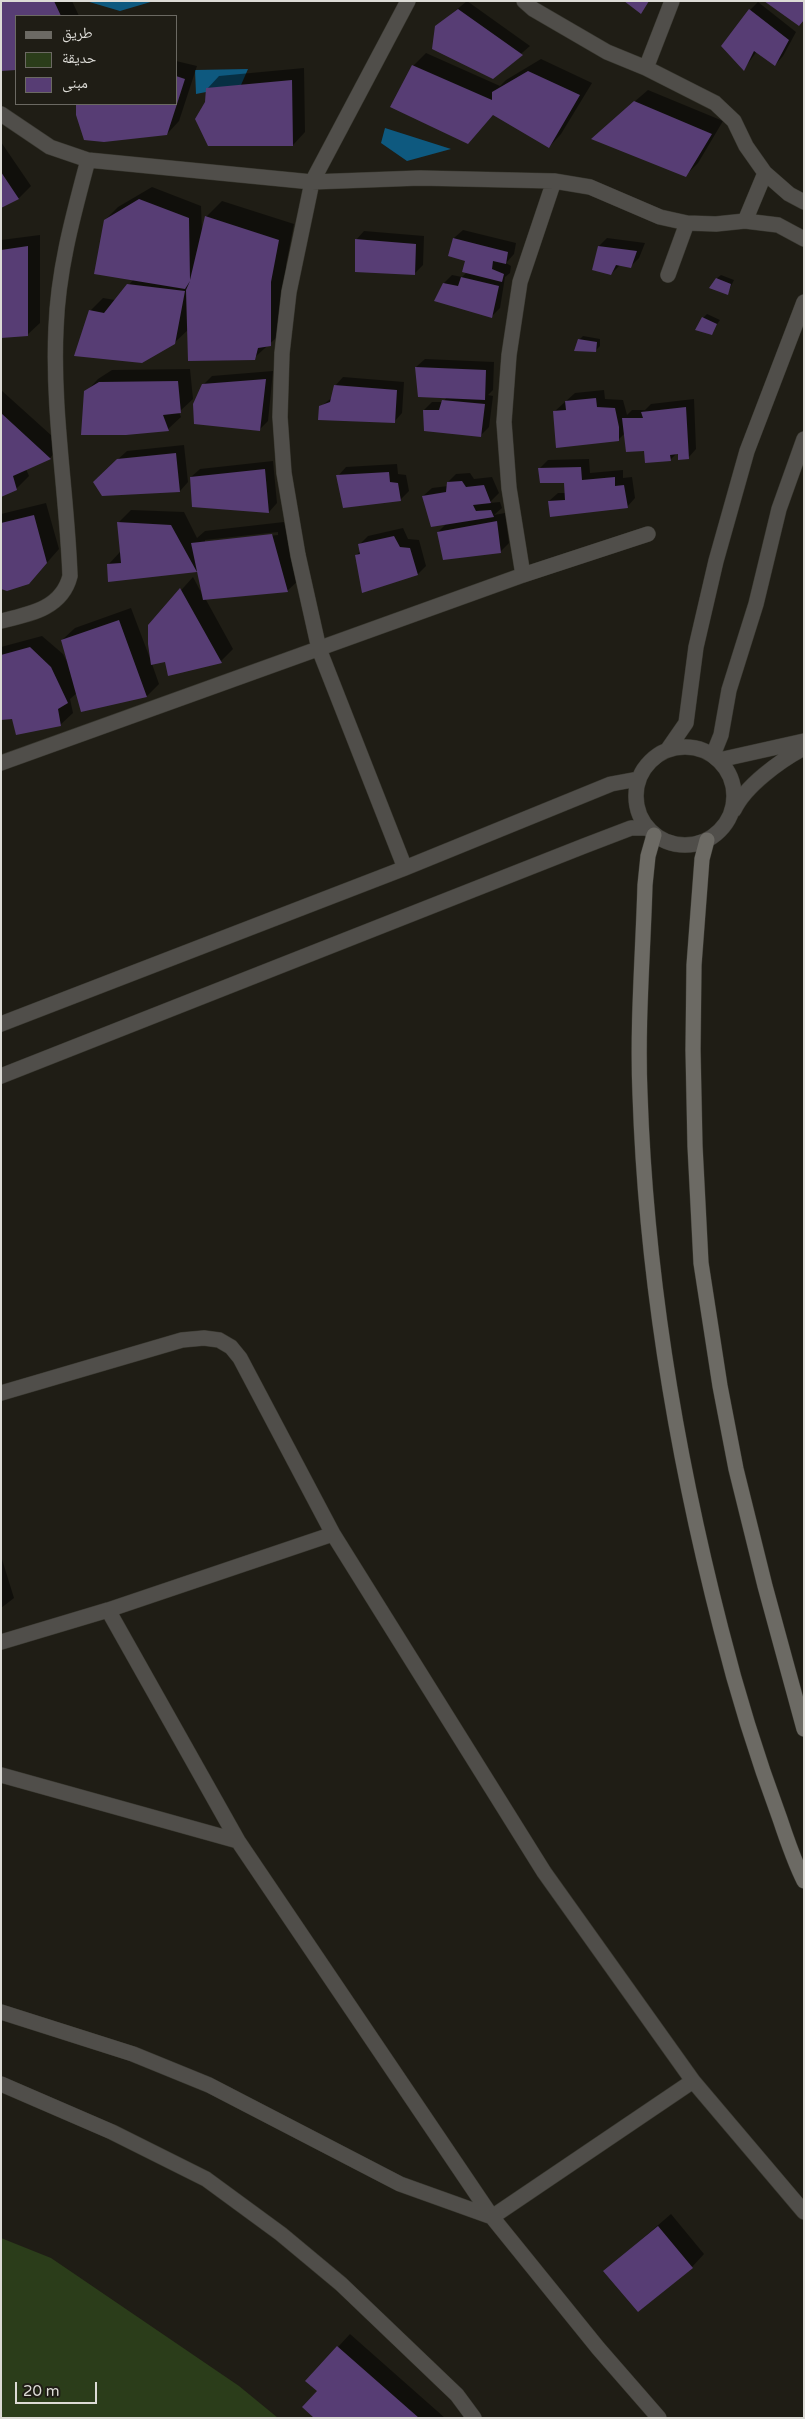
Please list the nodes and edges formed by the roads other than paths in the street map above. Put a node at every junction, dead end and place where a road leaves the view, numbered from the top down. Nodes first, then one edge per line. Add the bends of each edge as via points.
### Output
1 (408, 1) edge
2 (524, 1) edge
3 (672, 1) edge
4 (646, 68) junction
5 (1, 114) edge
6 (88, 160) junction
7 (765, 173) junction
8 (554, 180) junction
9 (312, 182) junction
10 (804, 202) edge
11 (745, 221) junction
12 (687, 223) junction
13 (804, 239) edge
14 (668, 275) dead end
15 (804, 302) edge
16 (804, 439) edge
17 (648, 534) dead end
18 (523, 575) junction
19 (1, 621) edge
20 (319, 649) junction
21 (804, 741) edge
22 (804, 748) edge
23 (668, 749) junction
24 (716, 757) junction
25 (1, 763) edge
26 (638, 779) junction
27 (731, 816) junction
28 (651, 831) junction
29 (707, 840) junction
30 (406, 868) junction
31 (1, 1024) edge
32 (1, 1076) edge
33 (1, 1393) edge
34 (333, 1534) junction
35 (108, 1610) junction
36 (1, 1642) edge
37 (804, 1729) edge
38 (1, 1775) edge
39 (238, 1841) junction
40 (804, 1881) edge
41 (1, 2012) edge
42 (693, 2081) junction
43 (1, 2084) edge
44 (804, 2212) edge
45 (492, 2217) junction
46 (474, 2418) edge
47 (659, 2418) edge

1 - 9 street
2 - 4 street via 533,10 599,48
3 - 4 street
4 - 7 street via 715,103 734,121
5 - 6 street via 50,147
6 - 9 street
6 - 19 street via 61,272 56,328 56,377 70,576 67,589 60,598 44,608
7 - 10 street via 789,194
7 - 11 street
8 - 9 street via 420,178
8 - 12 street via 590,187 660,217
8 - 18 street via 520,282 508,355 504,422 509,488
9 - 20 street via 289,292 282,352 280,417 284,473
11 - 12 street
11 - 13 street via 778,225
12 - 14 street
15 - 23 street via 748,451 696,647 686,723
16 - 24 street via 779,509 756,604 729,690
17 - 18 street
18 - 20 street
20 - 25 street
20 - 30 street
21 - 24 street
22 - 27 street via 764,776 741,799
23 - 24 street via 683,746 699,748
23 - 26 street via 650,761
24 - 27 street via 730,776 735,796
26 - 28 street via 636,805
26 - 30 street via 611,784
27 - 29 street via 721,830
28 - 29 street via 667,842 680,845
28 - 32 street via 631,828
28 - 40 street via 645,885 639,1092 655,1300 683,1465 735,1686 768,1788
29 - 37 street via 702,859 693,1012 693,1110 701,1263 736,1469
30 - 31 street
33 - 34 street via 182,1340 219,1340 240,1358
34 - 35 street
34 - 42 street via 544,1872
35 - 36 street
35 - 39 street
38 - 39 street
39 - 45 street
41 - 45 street via 133,2054 209,2085 400,2184
42 - 44 street
42 - 45 street
43 - 46 street via 112,2132 206,2180 281,2234 341,2284 458,2395
45 - 47 street

